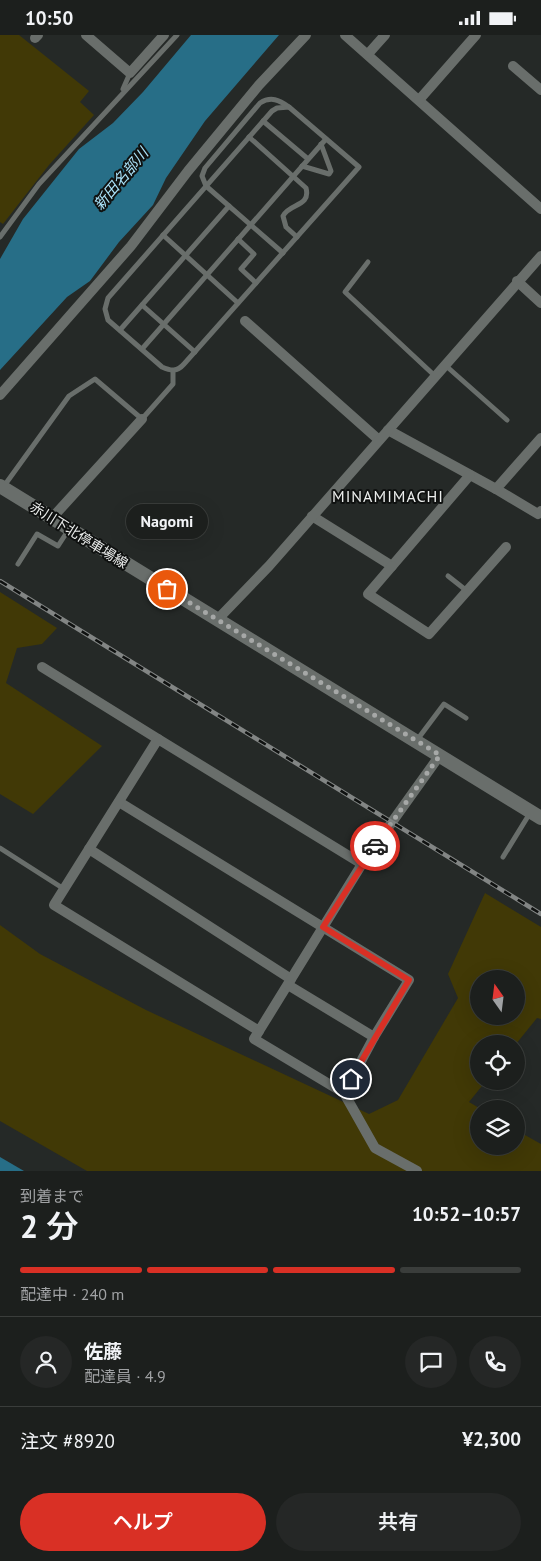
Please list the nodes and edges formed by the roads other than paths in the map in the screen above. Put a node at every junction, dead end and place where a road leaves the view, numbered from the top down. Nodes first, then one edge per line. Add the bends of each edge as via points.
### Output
1 (86, 35) edge
2 (164, 35) edge
3 (177, 35) edge
4 (306, 35) edge
5 (345, 35) edge
6 (385, 35) edge
7 (476, 35) edge
8 (368, 54) junction
9 (513, 65) dead end
10 (130, 73) junction
11 (541, 90) edge
12 (120, 95) junction
13 (419, 101) junction
14 (289, 107) junction
15 (263, 121) junction
16 (249, 137) junction
17 (326, 139) junction
18 (321, 145) junction
19 (308, 159) junction
20 (302, 166) junction
21 (294, 175) junction
22 (206, 186) junction
23 (229, 206) junction
24 (541, 209) edge
25 (250, 225) junction
26 (162, 235) junction
27 (0, 237) edge
28 (297, 237) junction
29 (238, 239) junction
30 (283, 253) junction
31 (185, 256) junction
32 (541, 256) edge
33 (368, 262) dead end
34 (207, 275) junction
35 (517, 281) junction
36 (256, 283) junction
37 (238, 303) junction
38 (541, 303) edge
39 (142, 305) junction
40 (244, 321) dead end
41 (164, 324) junction
42 (120, 330) junction
43 (142, 349) junction
44 (195, 352) junction
45 (444, 365) junction
46 (173, 371) junction
47 (435, 375) junction
48 (0, 395) edge
49 (142, 419) junction
50 (507, 419) dead end
51 (388, 430) junction
52 (541, 438) edge
53 (379, 440) junction
54 (470, 475) junction
55 (2, 487) edge
56 (496, 489) junction
57 (540, 514) edge
58 (312, 516) junction
59 (52, 518) junction
60 (70, 529) junction
61 (506, 547) dead end
62 (18, 564) dead end
63 (392, 567) junction
64 (448, 576) dead end
65 (468, 592) junction
66 (217, 619) junction
67 (42, 667) dead end
68 (466, 718) dead end
69 (158, 739) junction
70 (416, 740) junction
71 (440, 755) junction
72 (118, 802) junction
73 (536, 815) edge
74 (0, 848) edge
75 (89, 849) junction
76 (503, 857) dead end
77 (362, 864) junction
78 (64, 889) junction
79 (323, 927) junction
80 (290, 982) junction
81 (259, 1031) junction
82 (374, 1037) junction
83 (344, 1093) junction
84 (417, 1171) edge

1 - 10 street
2 - 10 street
3 - 12 lane
4 - 48 street via 259,85 131,246
5 - 8 street
6 - 8 street
7 - 13 street
8 - 13 street
9 - 11 street
10 - 12 lane
12 - 27 lane via 39,184
13 - 24 street
14 - 15 lane via 277,108
14 - 17 lane
14 - 22 lane via 276,99 260,103 204,168 202,176
15 - 16 lane
15 - 19 lane
16 - 21 lane
16 - 22 lane
17 - 18 lane
17 - 28 lane via 359,167
18 - 19 lane
18 - 20 lane via 331,171 329,174
19 - 20 lane
20 - 21 lane
21 - 25 lane
21 - 28 lane via 308,194 302,204 285,211 282,222
22 - 23 lane
22 - 26 lane
23 - 25 lane
23 - 31 lane
25 - 29 lane
25 - 30 lane
26 - 31 lane
26 - 42 lane via 108,298 108,320
28 - 30 lane
29 - 34 lane
29 - 36 lane via 254,254 241,269
30 - 36 lane
31 - 34 lane
31 - 39 lane
32 - 35 street
33 - 47 lane via 345,292
34 - 37 lane
34 - 41 lane
35 - 38 street
35 - 45 street
36 - 37 lane
37 - 44 lane
39 - 41 lane
39 - 42 lane
40 - 53 street
41 - 43 lane
41 - 44 lane
42 - 43 lane
43 - 46 lane via 162,367
44 - 46 lane
45 - 47 street
45 - 50 lane
46 - 49 lane via 173,384
47 - 51 street
49 - 55 lane via 95,379 70,396
49 - 59 street
51 - 53 street
51 - 54 street
52 - 56 street
53 - 58 street
54 - 56 street
54 - 63 street
55 - 59 main road, 赤川下北停車場線
56 - 57 street
58 - 63 street
58 - 66 street
59 - 60 main road, 赤川下北停車場線
60 - 62 lane via 58,546 37,534
60 - 66 main road, 赤川下北停車場線
61 - 65 street
63 - 65 street via 368,594 429,634
64 - 65 lane
66 - 70 main road, 赤川下北停車場線
67 - 69 street
68 - 70 lane via 444,704
69 - 72 street
69 - 77 street
70 - 71 main road, 赤川下北停車場線
71 - 73 main road, 赤川下北停車場線
71 - 77 street
72 - 75 street
72 - 79 street
73 - 76 lane
74 - 78 lane
75 - 78 street
75 - 80 street
77 - 79 street
78 - 81 street via 54,905
79 - 80 street
79 - 82 street via 409,980
80 - 81 street
80 - 82 street
81 - 83 street via 254,1039
82 - 83 street
83 - 84 street via 375,1147

